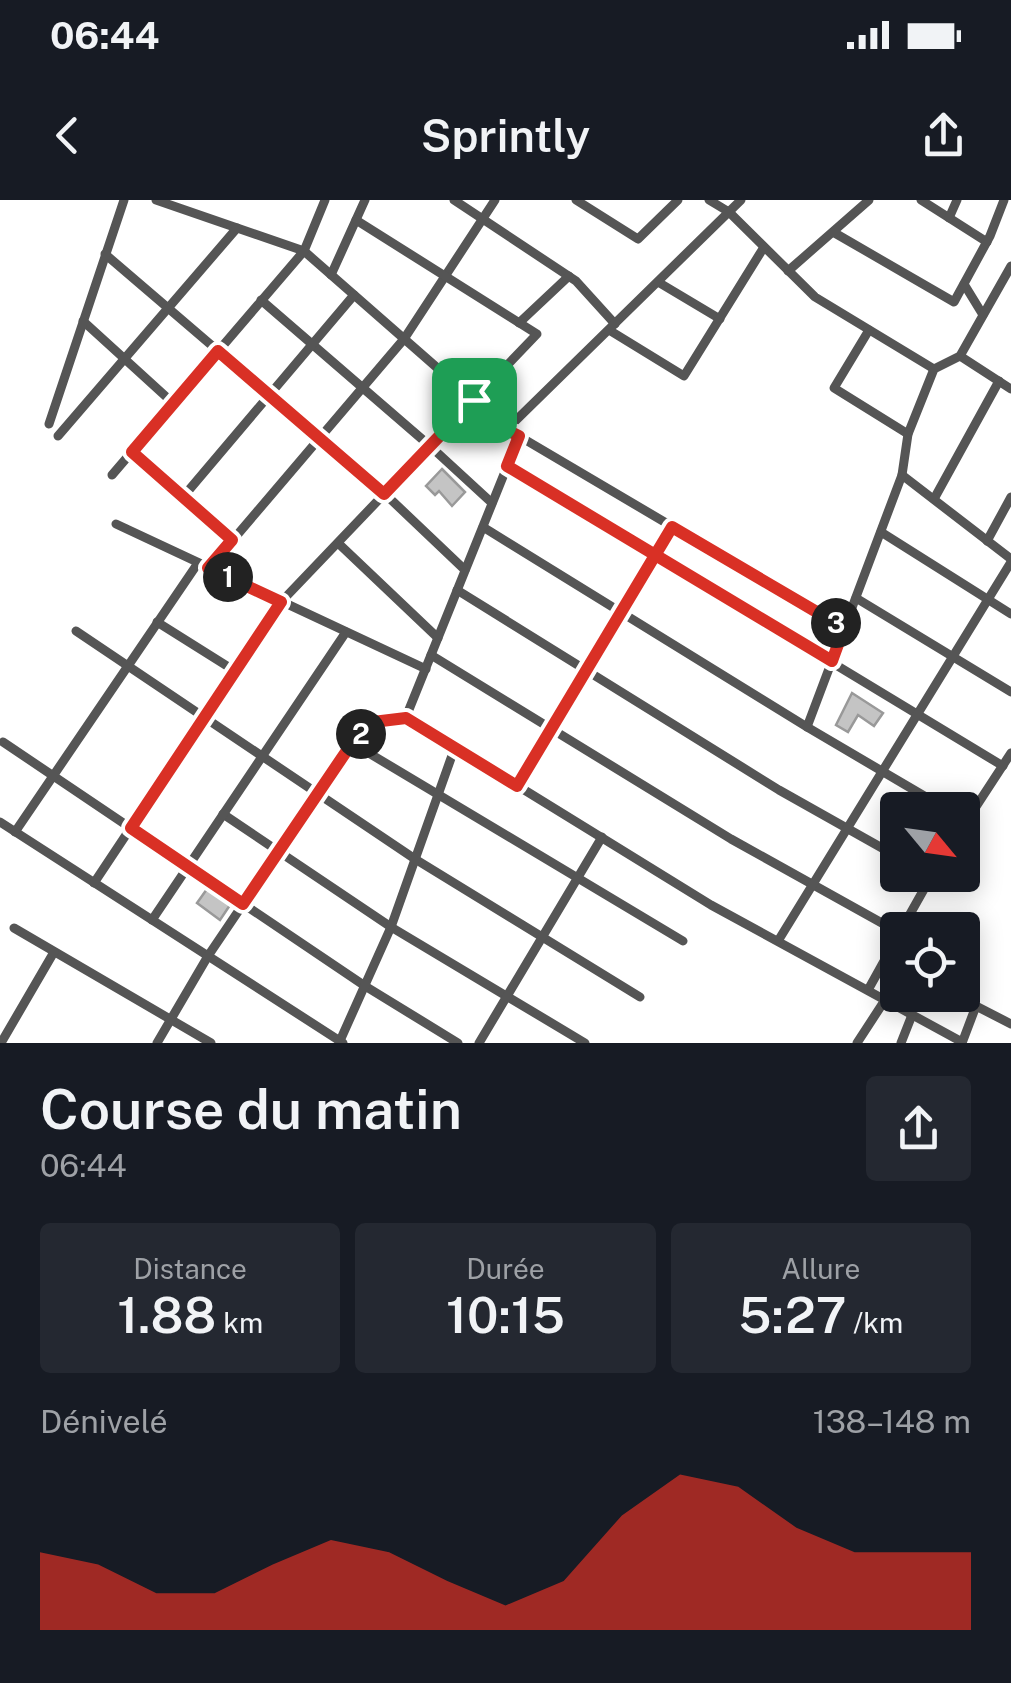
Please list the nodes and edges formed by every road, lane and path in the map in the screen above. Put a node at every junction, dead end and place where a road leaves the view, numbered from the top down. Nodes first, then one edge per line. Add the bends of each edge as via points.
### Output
1 (124, 200) edge
2 (156, 200) edge
3 (325, 200) edge
4 (365, 200) edge
5 (454, 200) edge
6 (495, 200) edge
7 (576, 200) edge
8 (678, 200) edge
9 (709, 200) edge
10 (741, 200) edge
11 (869, 200) edge
12 (920, 200) edge
13 (957, 200) edge
14 (1004, 200) edge
15 (729, 212) junction
16 (948, 218) junction
17 (482, 219) junction
18 (356, 220) junction
19 (237, 228) junction
20 (833, 232) junction
21 (987, 242) junction
22 (764, 247) junction
23 (304, 251) junction
24 (105, 254) junction
25 (1011, 266) edge
26 (788, 271) junction
27 (331, 275) junction
28 (445, 276) junction
29 (568, 276) junction
30 (658, 282) junction
31 (964, 284) junction
32 (354, 295) junction
33 (262, 300) junction
34 (168, 308) junction
35 (983, 314) junction
36 (720, 319) junction
37 (83, 321) junction
38 (519, 323) junction
39 (612, 327) junction
40 (869, 330) junction
41 (404, 339) junction
42 (312, 344) junction
43 (218, 351) junction
44 (960, 356) junction
45 (124, 359) junction
46 (934, 370) junction
47 (999, 381) junction
48 (363, 388) junction
49 (1011, 389) edge
50 (270, 395) junction
51 (474, 400) junction
52 (174, 403) junction
53 (49, 424) dead end
54 (507, 430) junction
55 (908, 434) junction
56 (58, 436) dead end
57 (519, 436) junction
58 (320, 438) junction
59 (430, 446) junction
60 (132, 452) junction
61 (507, 466) junction
62 (112, 475) dead end
63 (902, 475) junction
64 (384, 494) junction
65 (183, 497) junction
66 (1011, 498) edge
67 (934, 499) junction
68 (492, 503) junction
69 (116, 524) dead end
70 (672, 527) junction
71 (482, 528) junction
72 (881, 532) junction
73 (232, 540) junction
74 (987, 541) junction
75 (338, 542) junction
76 (656, 555) junction
77 (1011, 561) edge
78 (198, 563) junction
79 (208, 568) junction
80 (465, 570) junction
81 (458, 590) junction
82 (856, 598) junction
83 (988, 600) junction
84 (281, 602) junction
85 (621, 613) junction
86 (1011, 614) edge
87 (157, 622) junction
88 (844, 628) junction
89 (76, 631) dead end
90 (346, 632) junction
91 (438, 638) junction
92 (431, 655) junction
93 (953, 657) junction
94 (832, 661) junction
95 (128, 666) junction
96 (426, 669) junction
97 (586, 670) junction
98 (235, 671) junction
99 (1011, 692) edge
100 (918, 714) junction
101 (204, 718) junction
102 (406, 718) junction
103 (807, 727) junction
104 (551, 729) junction
105 (2, 742) dead end
106 (352, 743) junction
107 (455, 748) junction
108 (1011, 753) edge
109 (262, 756) junction
110 (1003, 766) junction
111 (882, 772) junction
112 (53, 776) junction
113 (517, 786) junction
114 (917, 792) edge
115 (318, 794) junction
116 (438, 794) junction
117 (980, 799) edge
118 (224, 814) junction
119 (0, 822) edge
120 (131, 828) junction
121 (848, 828) junction
122 (15, 832) junction
123 (602, 838) junction
124 (880, 847) edge
125 (278, 852) junction
126 (415, 859) junction
127 (188, 867) junction
128 (577, 878) junction
129 (94, 883) junction
130 (812, 885) junction
131 (243, 904) junction
132 (152, 920) junction
133 (880, 923) edge
134 (390, 927) junction
135 (14, 928) dead end
136 (542, 937) junction
137 (683, 941) dead end
138 (778, 941) junction
139 (54, 952) junction
140 (208, 956) junction
141 (880, 968) edge
142 (365, 986) junction
143 (868, 990) junction
144 (507, 996) junction
145 (880, 997) edge
146 (640, 998) dead end
147 (880, 1008) edge
148 (908, 1012) edge
149 (912, 1014) junction
150 (171, 1020) junction
151 (1011, 1024) edge
152 (341, 1042) edge
153 (962, 1042) edge
154 (1, 1043) edge
155 (157, 1043) edge
156 (211, 1043) edge
157 (458, 1043) edge
158 (479, 1043) edge
159 (585, 1043) edge
160 (858, 1043) edge
161 (901, 1043) edge

1 - 24 street
2 - 19 street
3 - 23 street
4 - 18 street
5 - 17 street
6 - 17 street
7 - 8 street via 638,240
9 - 15 street
10 - 15 street
11 - 20 street
12 - 16 street
13 - 16 street
14 - 21 street
15 - 22 street
15 - 30 street
16 - 21 street
17 - 28 street
17 - 29 street
18 - 27 street
18 - 28 street
19 - 23 street
19 - 34 street
20 - 26 street
20 - 31 street via 954,302
21 - 31 street
22 - 26 street
22 - 36 street
23 - 27 street
23 - 33 street
24 - 34 street
24 - 37 street
25 - 35 street
26 - 40 street via 815,297
27 - 32 street
28 - 38 street
28 - 41 street
29 - 38 street
29 - 39 street
30 - 36 street
30 - 39 street
31 - 35 street
32 - 41 street
32 - 42 street
33 - 42 street
33 - 43 street
34 - 43 street
34 - 45 street
35 - 44 street
36 - 39 street via 684,376
37 - 45 street
37 - 53 street
38 - 51 street via 536,334
39 - 54 street
40 - 46 street
40 - 55 street via 834,388
41 - 48 street
41 - 51 street
42 - 48 street
42 - 50 street
43 - 50 street
43 - 52 street
44 - 46 street
44 - 47 street
45 - 52 street
45 - 56 street
46 - 55 street
47 - 49 street
47 - 67 street
48 - 58 street
48 - 59 street
50 - 58 street
50 - 65 street
51 - 54 street
51 - 59 street
52 - 60 street
54 - 57 street
55 - 63 street
57 - 61 street
57 - 70 street
58 - 64 street
58 - 73 street
59 - 64 street
59 - 68 street
60 - 62 street
60 - 65 street
61 - 68 street
61 - 76 street
63 - 67 street
63 - 72 street
64 - 75 street
64 - 80 street
65 - 73 street
66 - 74 street
67 - 74 street
68 - 71 street
69 - 78 street
70 - 76 street
70 - 88 street
71 - 80 street
71 - 85 street
72 - 82 street
72 - 83 street
73 - 79 street
74 - 77 street
75 - 84 street
75 - 91 street
76 - 85 street
76 - 94 street
77 - 83 street
78 - 79 street
78 - 87 street
79 - 84 street
80 - 81 street
81 - 91 street
81 - 97 street
82 - 88 street
82 - 93 street
83 - 86 street
83 - 93 street
84 - 90 street
84 - 98 street
85 - 97 street
85 - 103 street
87 - 95 street
87 - 98 street
88 - 94 street
89 - 95 street
90 - 96 street
90 - 109 street
91 - 92 street
92 - 96 street
92 - 104 street
93 - 99 street
93 - 100 street
94 - 100 street
94 - 103 street
95 - 101 street
95 - 112 street
96 - 102 street
97 - 104 street
97 - 121 street
98 - 101 street
100 - 110 street
100 - 111 street
101 - 109 street
101 - 120 street
102 - 106 street via 373,722
102 - 107 street
103 - 111 street
104 - 113 street
104 - 130 street
105 - 112 street
106 - 115 street
106 - 116 street
107 - 113 street
107 - 116 street
108 - 110 street
109 - 115 street
109 - 118 street
110 - 117 street
111 - 114 street
111 - 121 street
112 - 120 street
112 - 122 street
113 - 123 street
115 - 125 street
115 - 126 street
116 - 126 street
116 - 128 street
118 - 125 street
118 - 127 street
119 - 122 street
120 - 127 street
120 - 129 street
121 - 124 street
121 - 130 street
122 - 129 street
123 - 128 street
123 - 138 street
125 - 131 street
125 - 134 street
126 - 134 street
126 - 136 street
127 - 131 street
127 - 132 street
128 - 136 street
128 - 137 street
129 - 132 street
130 - 133 street
130 - 138 street
131 - 140 street
131 - 142 street
132 - 140 street
134 - 142 street
134 - 144 street
135 - 139 street
136 - 144 street
136 - 146 street
138 - 143 street
139 - 150 street
139 - 154 street
140 - 150 street
140 - 152 street
141 - 143 street
142 - 152 street
142 - 157 street
143 - 145 street
144 - 158 street
144 - 159 street
147 - 160 street
148 - 149 street
149 - 153 street
149 - 161 street
150 - 155 street
150 - 156 street
151 - 153 street via 976,1006

